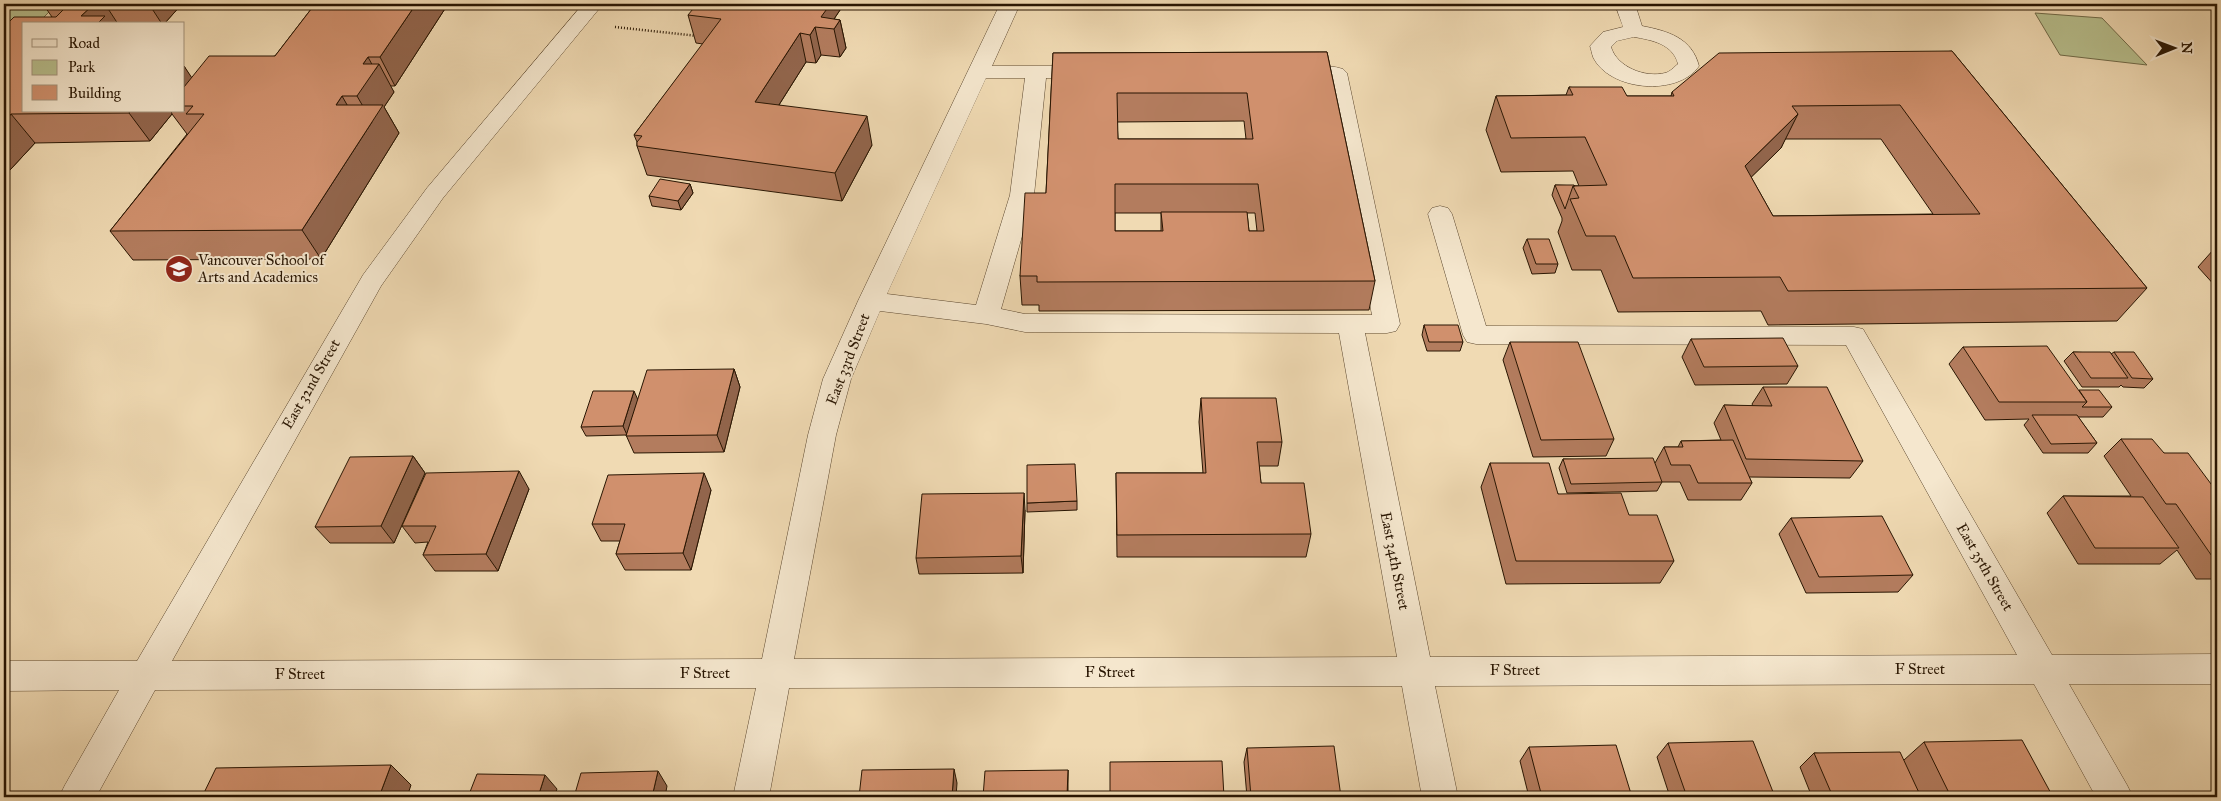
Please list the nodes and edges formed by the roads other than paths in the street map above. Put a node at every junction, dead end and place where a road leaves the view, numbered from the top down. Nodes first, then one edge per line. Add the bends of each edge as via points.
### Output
1 (593, 4) edge
2 (1010, 4) edge
3 (1625, 4) edge
4 (1634, 31) dead end
5 (978, 72) junction
6 (1036, 72) junction
7 (1113, 72) edge
8 (1268, 73) edge
9 (1440, 214) dead end
10 (871, 300) junction
11 (986, 315) junction
12 (1350, 324) junction
13 (2042, 669) junction
14 (2217, 669) edge
15 (1416, 671) junction
16 (776, 672) junction
17 (146, 674) junction
18 (4, 676) edge
19 (77, 797) edge
20 (752, 797) edge
21 (1440, 797) edge
22 (2115, 797) edge

1 - 17 street, East 32nd Street via 435,193 372,281
2 - 5 street, East 33rd Street
3 - 4 street
5 - 6 street
5 - 10 street, East 33rd Street
6 - 7 street
6 - 11 street via 1022,195
8 - 12 street via 1336,73 1387,324
9 - 13 street, East 35th Street via 1476,335 1854,336
10 - 11 street
10 - 16 street, East 33rd Street via 830,402
11 - 12 street via 1025,323
12 - 15 street, East 34th Street
13 - 14 street, F Street
13 - 15 street, F Street
13 - 22 street, East 35th Street
15 - 16 street, F Street
15 - 21 street, East 34th Street
16 - 17 street, F Street
16 - 20 street, East 33rd Street
17 - 18 street, F Street
17 - 19 street, East 32nd Street

